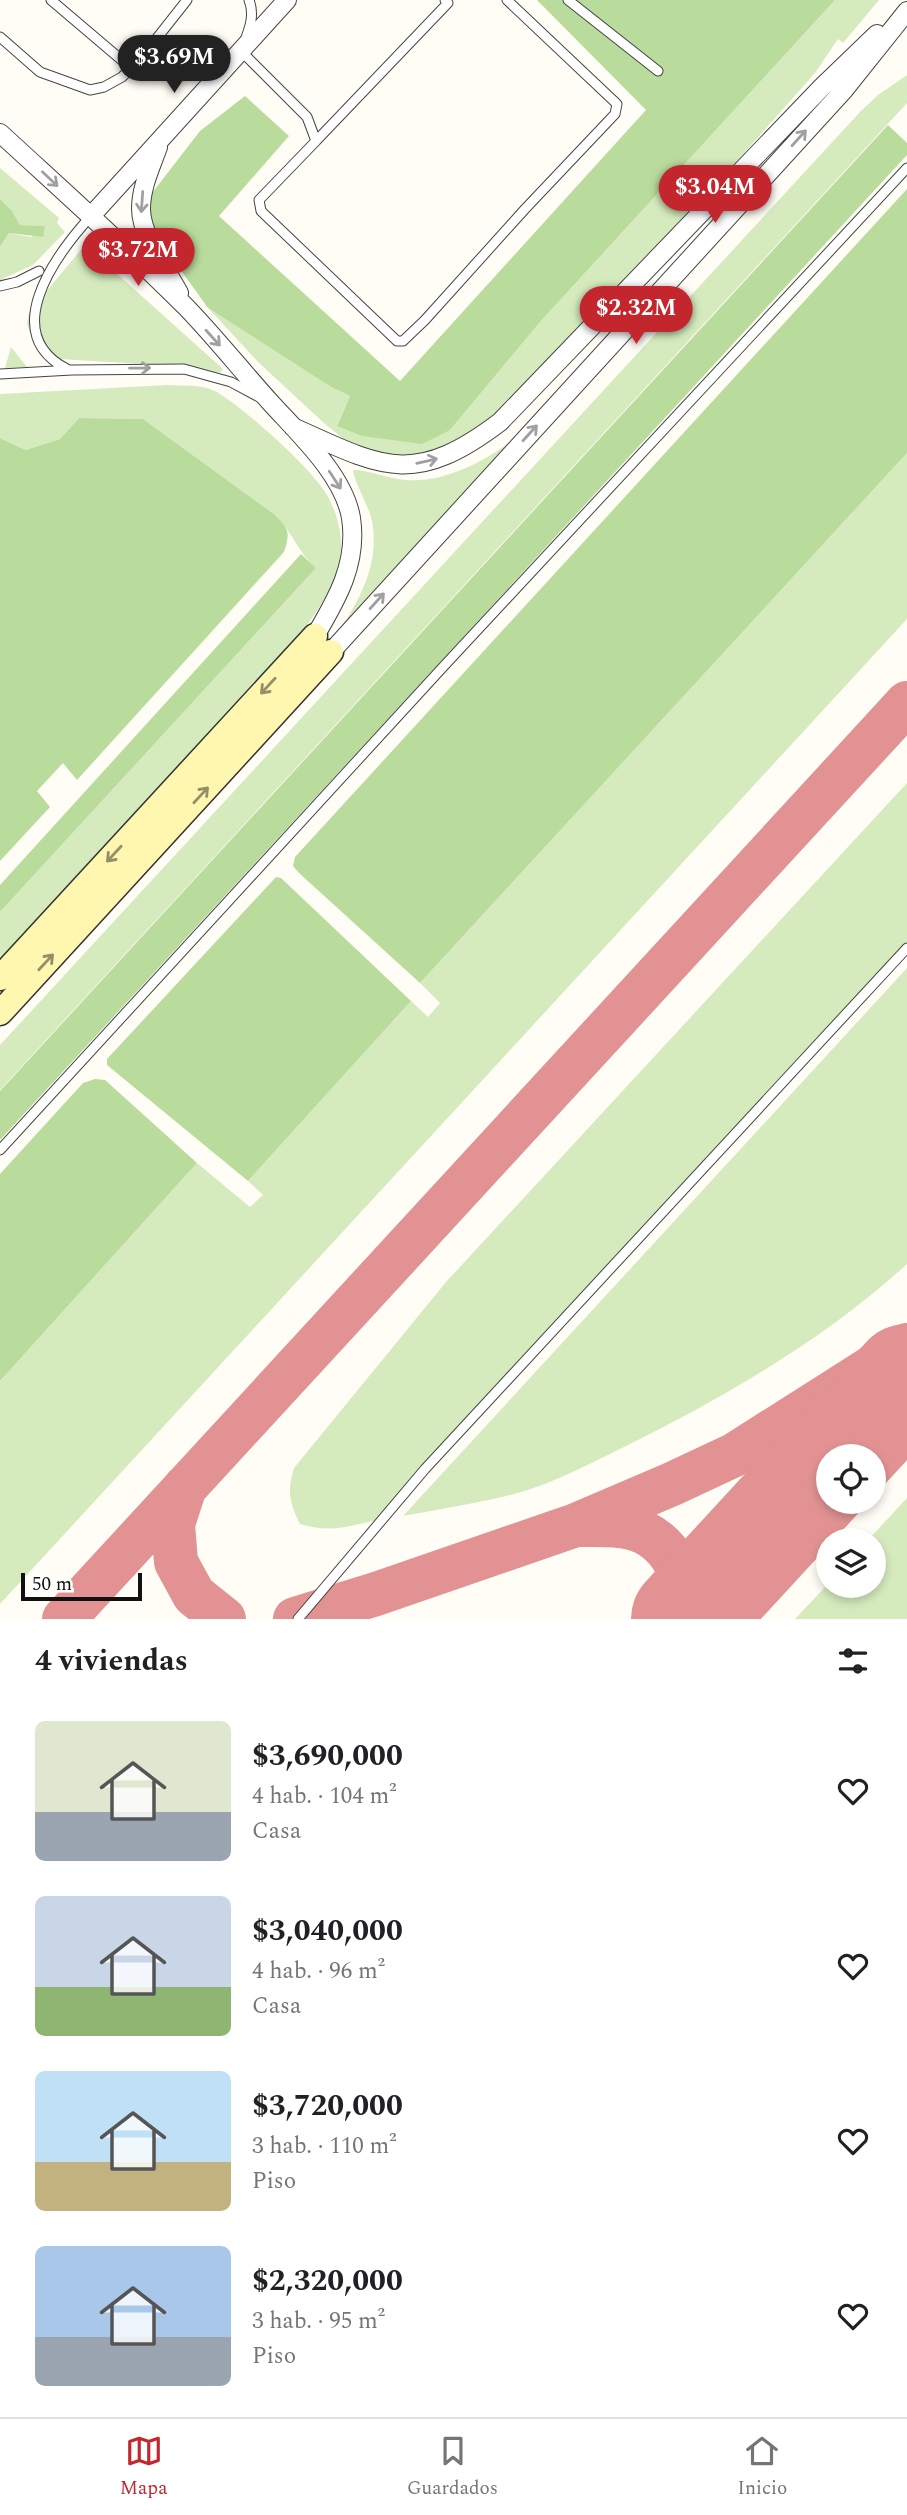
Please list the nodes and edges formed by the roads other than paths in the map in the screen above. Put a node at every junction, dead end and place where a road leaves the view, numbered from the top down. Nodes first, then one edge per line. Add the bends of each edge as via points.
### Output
1 (51, 0) edge
2 (187, 0) edge
3 (249, 0) edge
4 (287, 0) edge
5 (507, 0) edge
6 (568, 0) edge
7 (448, 1) edge
8 (907, 5) edge
9 (907, 11) edge
10 (0, 37) edge
11 (241, 51) junction
12 (131, 68) junction
13 (658, 71) dead end
14 (0, 133) edge
15 (162, 137) junction
16 (316, 141) junction
17 (907, 168) edge
18 (91, 216) junction
19 (40, 271) junction
20 (0, 286) edge
21 (30, 287) dead end
22 (187, 308) junction
23 (35, 355) dead end
24 (72, 370) junction
25 (0, 374) edge
26 (271, 403) junction
27 (293, 426) junction
28 (323, 644) junction
29 (907, 948) edge
30 (0, 978) edge
31 (0, 1013) edge
32 (0, 1150) edge
33 (298, 1619) edge

1 - 12 lane
2 - 12 lane
3 - 11 lane via 252,19
4 - 11 street
5 - 16 lane via 618,109 403,341 397,341 258,205
6 - 13 lane
7 - 16 lane
27 -> 8 street via 388,464 410,465 449,456 479,438 500,422 822,86
28 -> 9 street via 835,100
10 - 12 lane via 40,72 90,90 114,83
11 - 15 street
11 - 16 lane via 307,117
14 -> 18 street
15 - 18 street
15 -> 22 street via 142,193 142,220
17 - 32 lane
18 - 19 lane
18 - 22 street
19 - 20 lane
19 - 21 lane
22 -> 26 street
23 - 24 lane
24 - 25 lane
24 -> 26 lane via 184,369 231,382
26 - 27 street
27 -> 28 street via 334,477 351,516 352,555
28 -> 30 main road
31 -> 28 main road
29 - 33 lane via 425,1469

